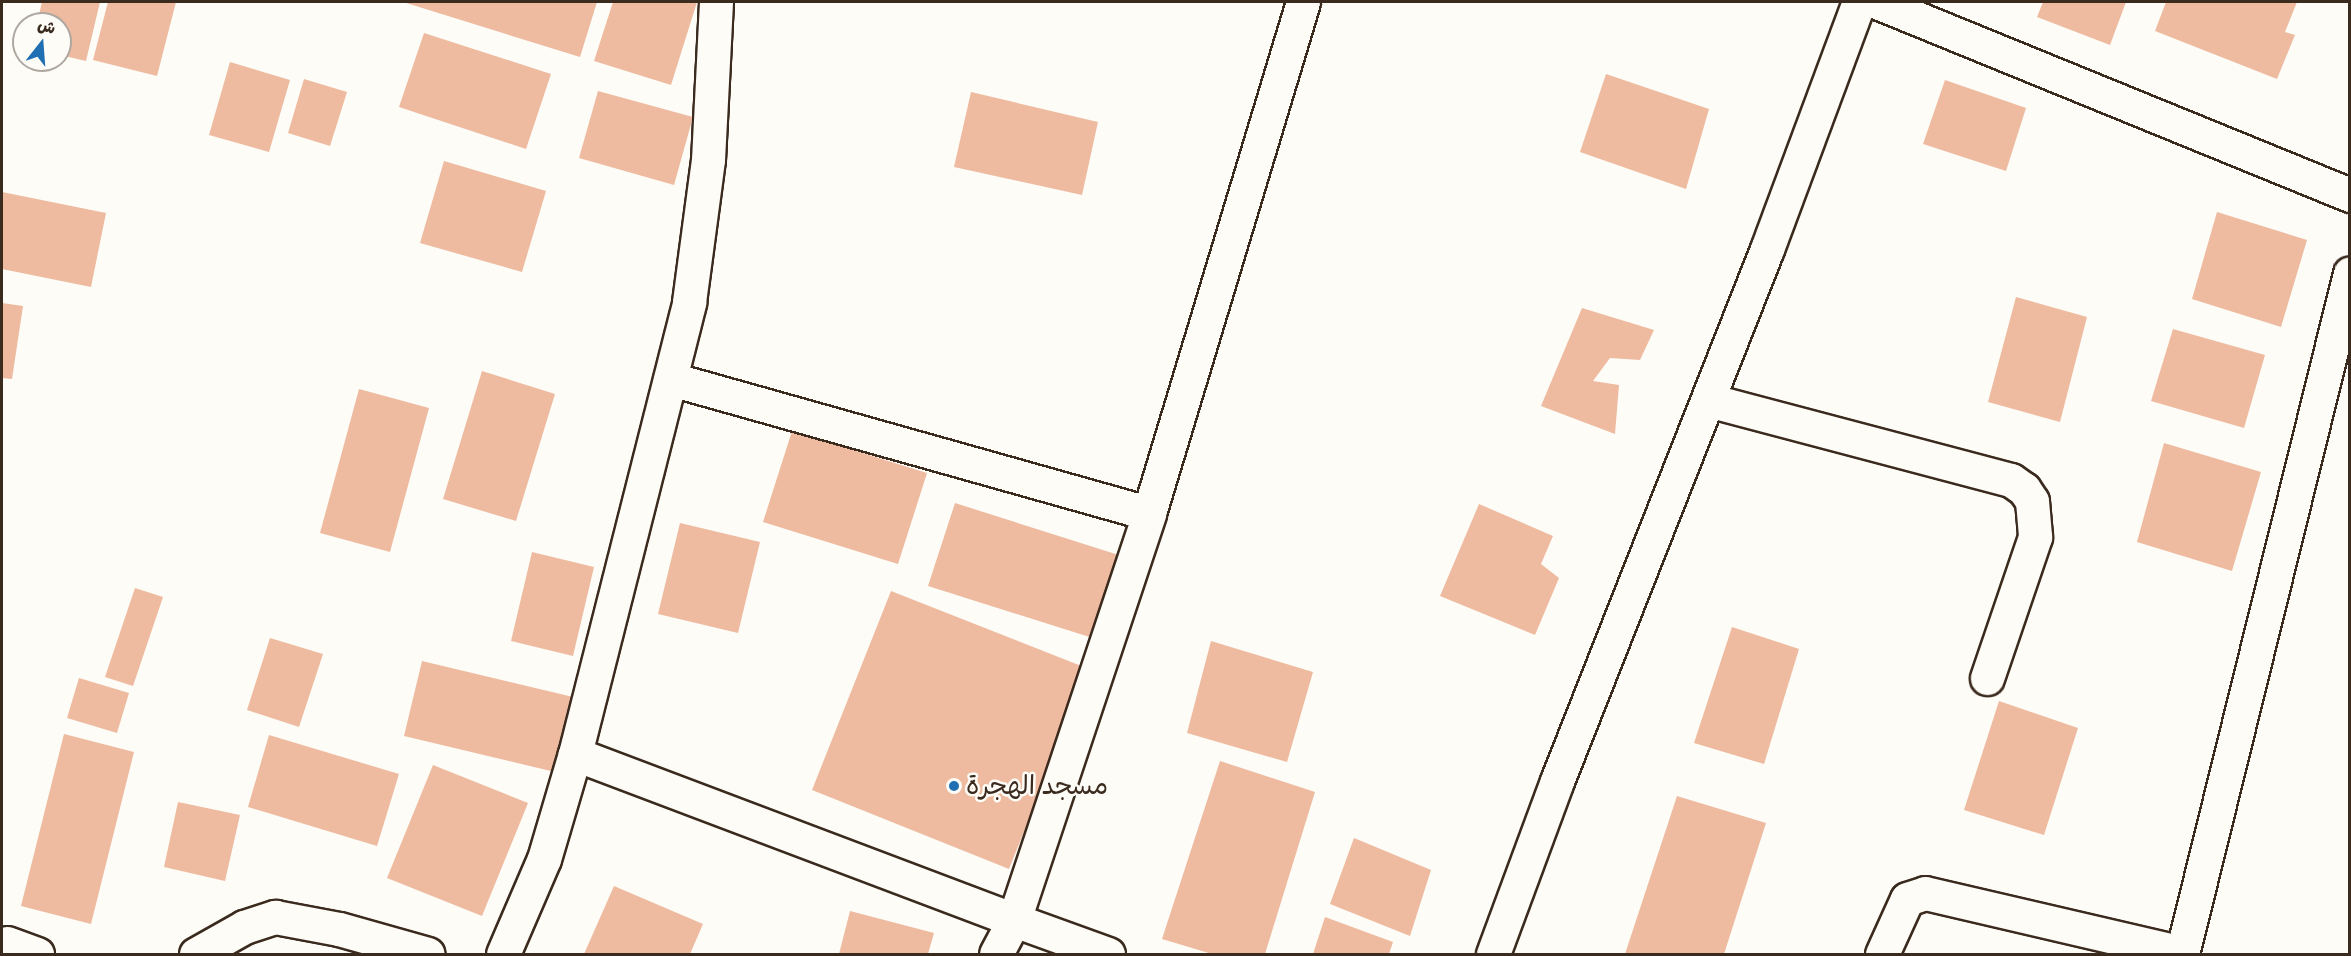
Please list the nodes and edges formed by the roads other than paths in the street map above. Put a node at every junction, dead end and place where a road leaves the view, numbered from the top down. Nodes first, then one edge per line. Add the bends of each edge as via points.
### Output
1 (716, 2) edge
2 (1303, 2) edge
3 (1859, 2) edge
4 (1877, 2) edge
5 (2349, 195) edge
6 (2349, 273) edge
7 (671, 379) junction
8 (1708, 400) junction
9 (1149, 513) junction
10 (1987, 678) dead end
11 (575, 754) junction
12 (1014, 920) junction
13 (196, 954) edge
14 (428, 954) edge
15 (503, 954) edge
16 (996, 954) edge
17 (1108, 954) edge
18 (1494, 954) edge
19 (1882, 954) edge
20 (2183, 954) edge

1 - 7 street via 708,160 689,302
2 - 9 street
3 - 8 street
4 - 5 street
6 - 20 street
7 - 9 street
7 - 11 street
8 - 10 street via 2011,480 2024,489 2032,501 2035,537
8 - 18 street via 1557,781
9 - 12 street
11 - 12 street
11 - 15 street via 544,859
12 - 16 street
12 - 17 street
13 - 14 street via 244,927 275,918 339,929
19 - 20 street via 1907,898 1925,892

